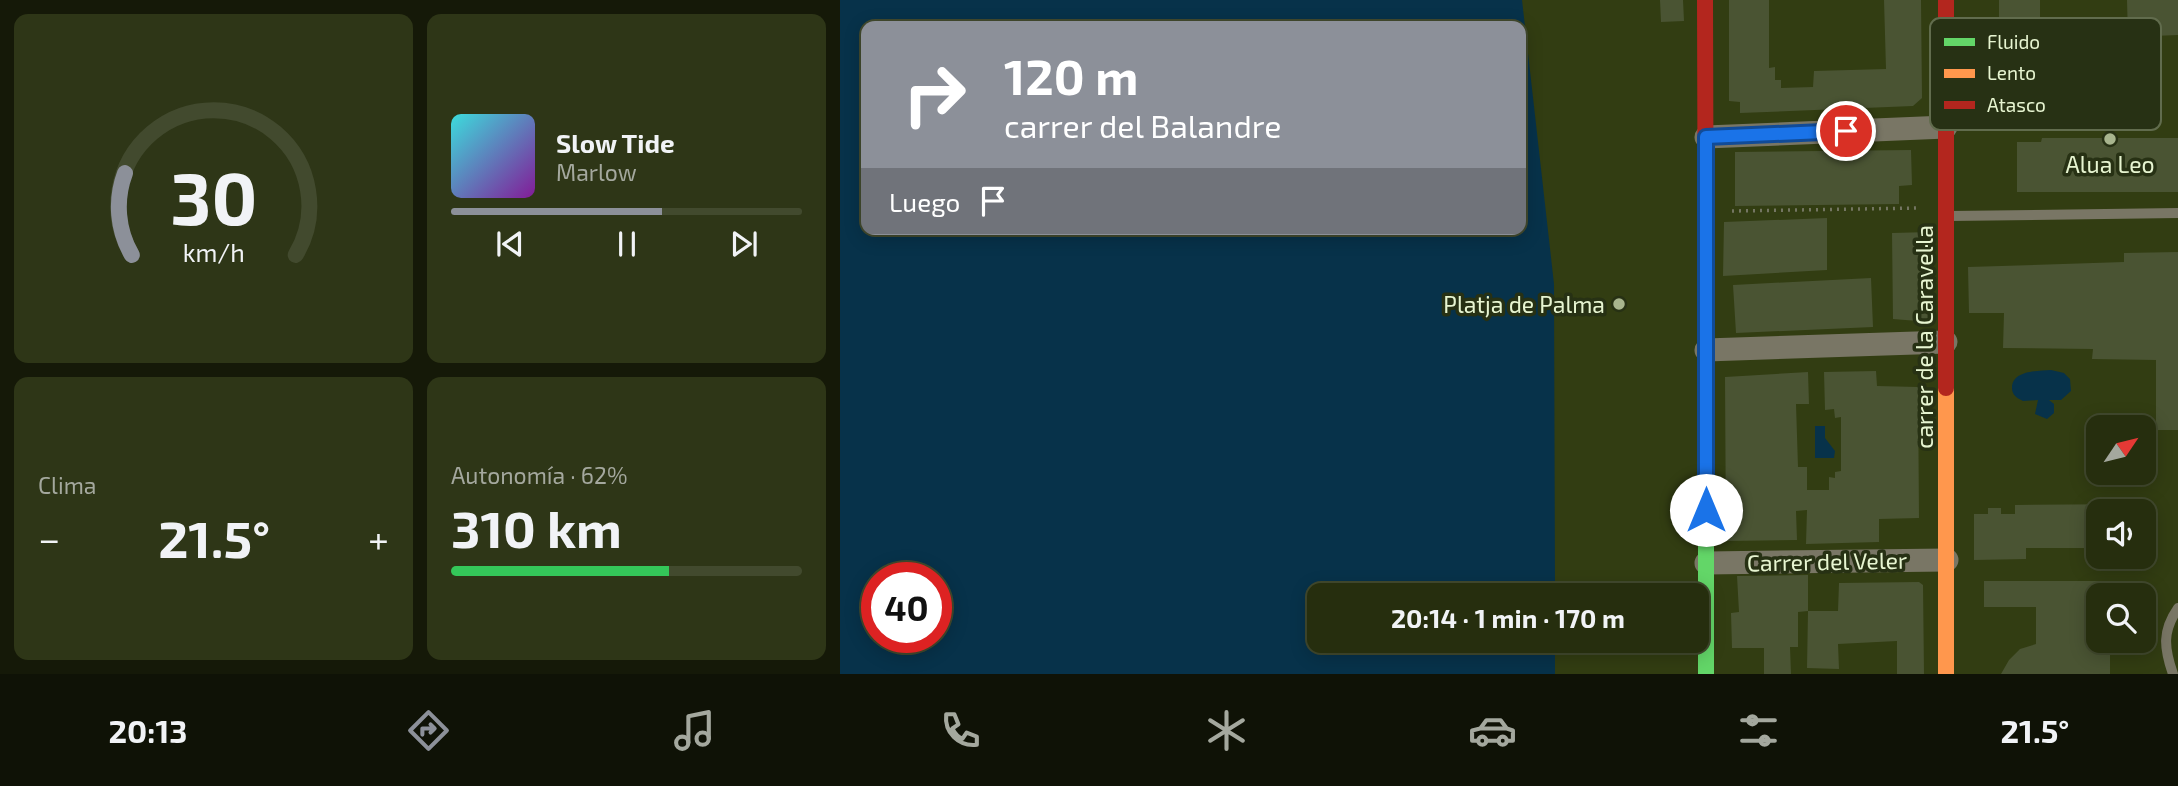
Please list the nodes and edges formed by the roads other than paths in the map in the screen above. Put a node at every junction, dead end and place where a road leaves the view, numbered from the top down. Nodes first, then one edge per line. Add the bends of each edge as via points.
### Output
1 (1705, 0) edge
2 (1947, 0) edge
3 (1947, 18) edge
4 (1930, 128) edge
5 (1946, 130) edge
6 (1706, 137) junction
7 (1946, 212) junction
8 (2178, 213) edge
9 (1946, 342) junction
10 (1706, 350) junction
11 (1947, 560) junction
12 (1706, 563) junction
13 (2178, 608) edge
14 (1706, 674) edge
15 (1946, 674) edge
16 (2173, 674) edge

1 - 6 street
2 - 3 street, carrer de la Caravel·la
4 - 6 street
5 - 7 street, carrer de la Caravel·la
6 - 10 street
7 - 8 lane
7 - 9 street, carrer de la Caravel·la
9 - 10 street
9 - 11 street, carrer de la Caravel·la
10 - 12 street
11 - 12 street, Carrer del Veler
11 - 15 street, carrer de la Caravel·la
12 - 14 street
13 - 16 lane via 2167,624 2164,649

